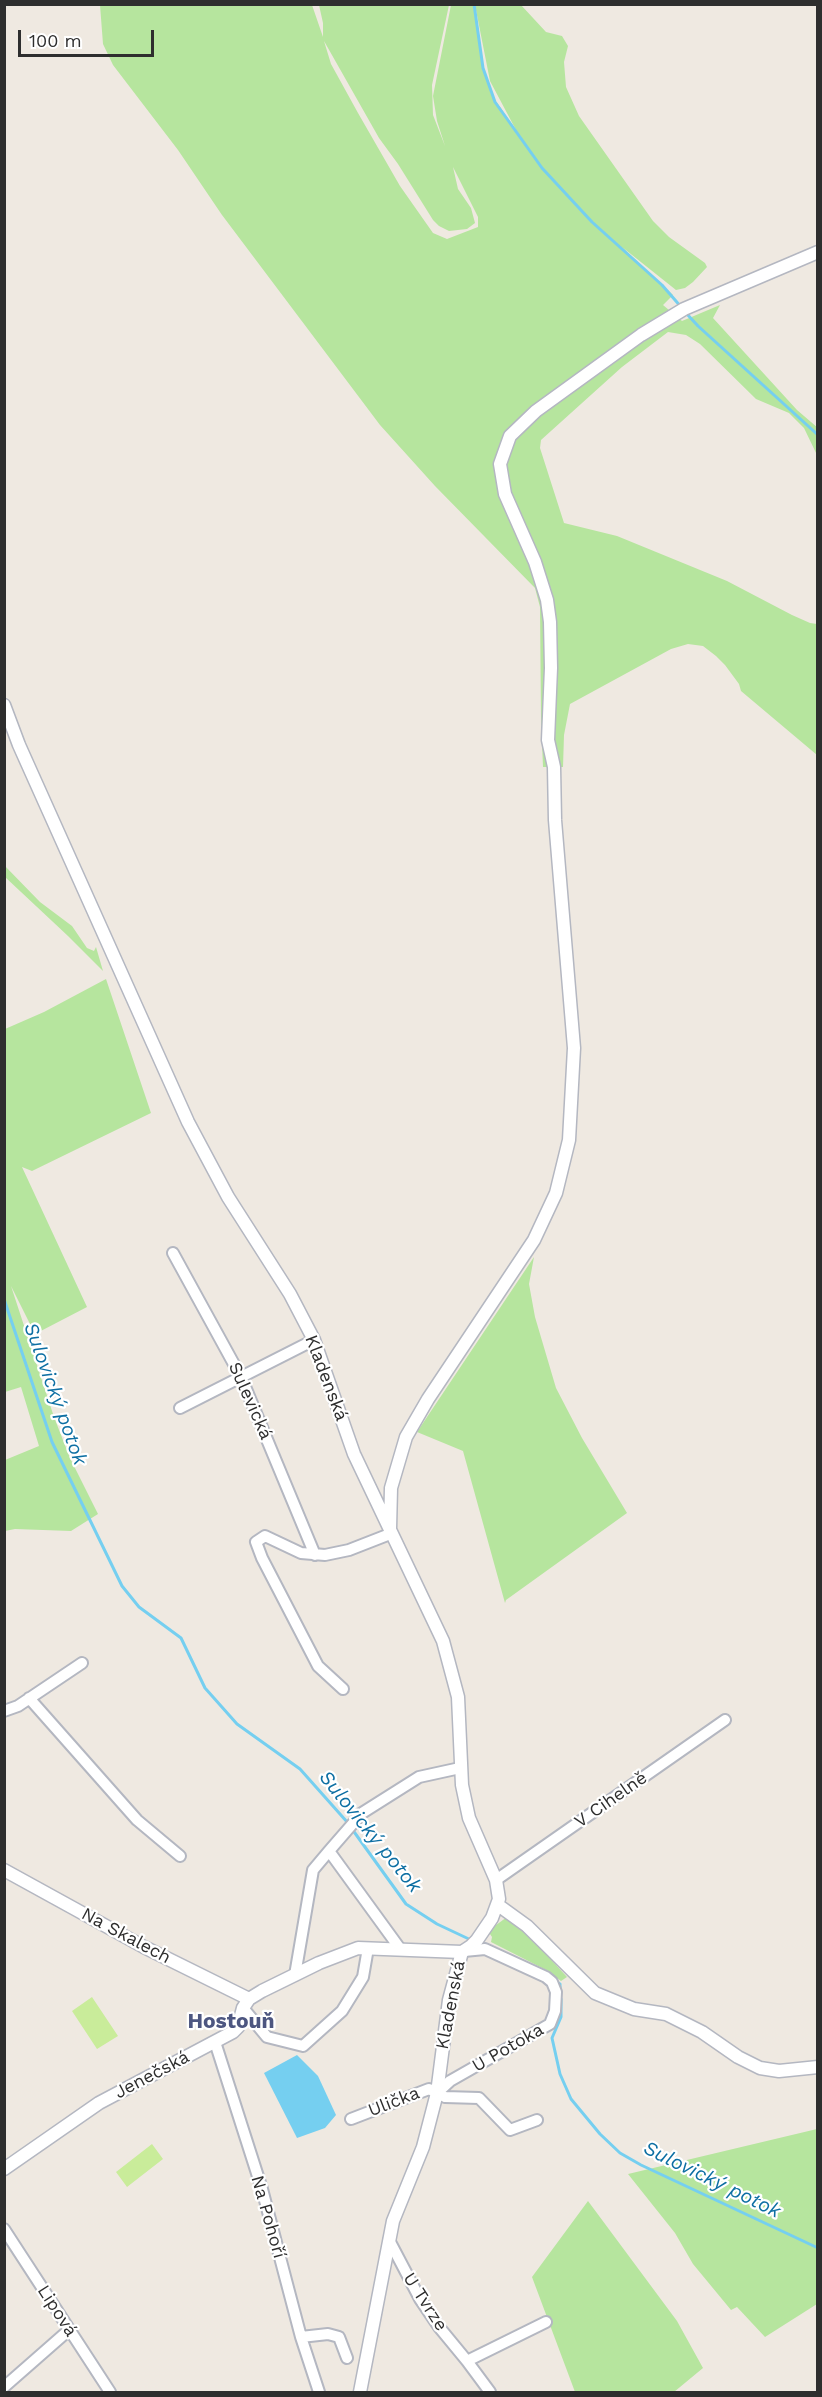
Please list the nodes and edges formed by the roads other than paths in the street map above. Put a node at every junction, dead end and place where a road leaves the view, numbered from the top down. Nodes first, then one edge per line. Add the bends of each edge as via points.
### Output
1 (818, 252) edge
2 (4, 705) edge
3 (173, 1253) dead end
4 (314, 1340) junction
5 (241, 1377) junction
6 (180, 1408) dead end
7 (390, 1534) junction
8 (315, 1555) junction
9 (82, 1662) dead end
10 (343, 1689) dead end
11 (29, 1698) junction
12 (4, 1711) edge
13 (725, 1720) dead end
14 (460, 1768) junction
15 (328, 1851) junction
16 (180, 1856) dead end
17 (4, 1870) edge
18 (496, 1880) junction
19 (498, 1905) junction
20 (368, 1948) junction
21 (401, 1950) junction
22 (462, 1952) junction
23 (295, 1975) junction
24 (246, 2003) junction
25 (215, 2042) junction
26 (818, 2067) edge
27 (437, 2092) junction
28 (351, 2119) dead end
29 (537, 2120) dead end
30 (4, 2169) edge
31 (4, 2229) edge
32 (389, 2240) junction
33 (546, 2322) dead end
34 (69, 2330) junction
35 (301, 2337) junction
36 (347, 2358) dead end
37 (467, 2361) junction
38 (4, 2387) edge
39 (110, 2392) edge
40 (319, 2392) edge
41 (360, 2392) edge
42 (489, 2392) edge

1 - 7 street, Kladenská via 694,304 658,324 536,411 510,436 500,464 505,494 535,562 550,622 548,740 554,767 574,1048 572,1112 564,1167 534,1240 406,1437 391,1488
2 - 4 street, Kladenská via 188,1122
3 - 5 street, Sulevická
4 - 5 street
4 - 7 street, Kladenská via 354,1454
5 - 6 street
5 - 8 street, Sulevická
7 - 8 street via 350,1550
7 - 14 street, Kladenská via 443,1641 459,1697
8 - 10 street via 290,1549 265,1536 256,1542 318,1666
9 - 11 street
11 - 12 street
11 - 16 street via 137,1820
13 - 18 street, V Cihelně
14 - 15 street via 419,1777 362,1813
14 - 18 street, Kladenská via 470,1818
15 - 21 street
15 - 23 street via 313,1870
17 - 24 street, Na Skalech
18 - 19 street, Kladenská
19 - 22 street, Kladenská via 477,1940
19 - 26 street via 527,1926 595,1993 634,2009 666,2014 754,2066 779,2071
20 - 21 street
20 - 23 street via 348,1951
20 - 24 street via 363,1977 342,2011 303,2046 267,2037
21 - 22 street
22 - 27 street, Kladenská via 448,2000
22 - 27 street, U Potoka via 485,1949 546,1977 556,1992 555,2011 550,2024
23 - 24 street
24 - 25 street, Jenečská via 238,2027
25 - 30 street, Jenečská via 99,2103
25 - 35 street, Na Pohoří via 262,2189
27 - 28 street, Ulička via 429,2089
27 - 29 street via 445,2097 479,2098 510,2130
27 - 32 street, Kladenská via 423,2147
31 - 34 street, Lipová
32 - 37 street, U Tvrze via 420,2299
32 - 41 street, Kladenská
33 - 37 street
34 - 38 street
34 - 39 street, Lipová
35 - 36 street via 339,2337
35 - 40 street, Na Pohoří
37 - 42 street, U Tvrze

